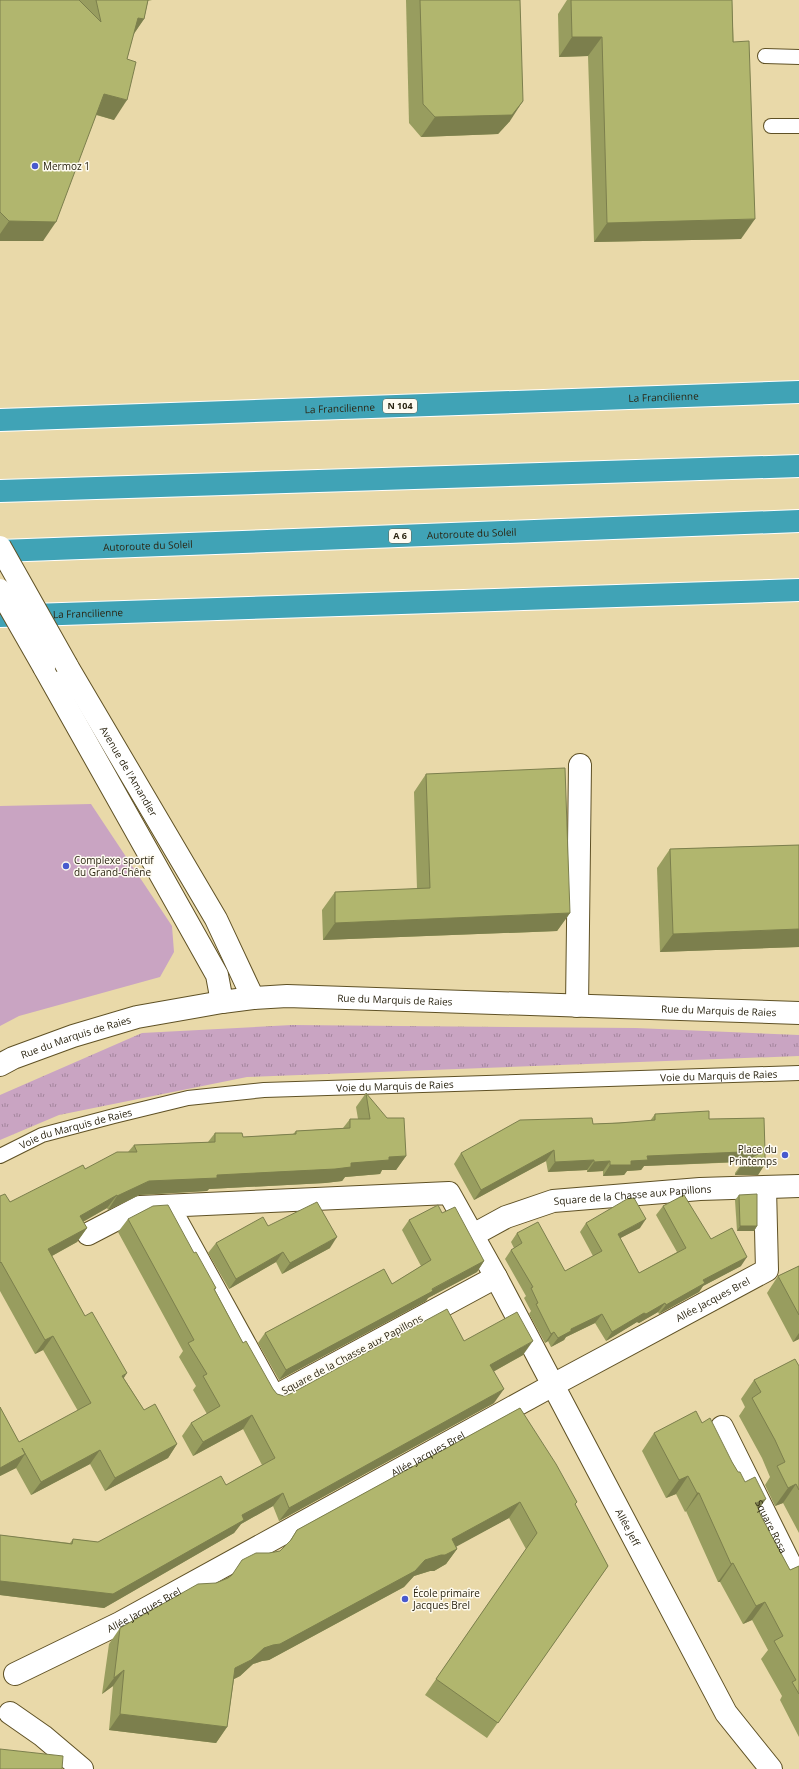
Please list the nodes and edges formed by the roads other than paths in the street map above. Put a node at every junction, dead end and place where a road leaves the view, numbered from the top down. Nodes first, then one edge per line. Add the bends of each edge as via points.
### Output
1 (765, 56) dead end
2 (799, 57) edge
3 (770, 126) dead end
4 (799, 126) edge
5 (799, 392) edge
6 (0, 420) edge
7 (799, 466) edge
8 (0, 492) edge
9 (799, 521) edge
10 (0, 546) edge
11 (0, 551) edge
12 (0, 590) edge
13 (799, 590) edge
14 (0, 616) edge
15 (580, 765) dead end
16 (253, 998) junction
17 (222, 1002) junction
18 (576, 1006) junction
19 (799, 1013) edge
20 (0, 1065) edge
21 (799, 1072) edge
22 (0, 1156) edge
23 (799, 1186) edge
24 (765, 1188) junction
25 (168, 1206) junction
26 (88, 1234) edge
27 (473, 1235) junction
28 (496, 1277) junction
29 (554, 1385) junction
30 (722, 1427) dead end
31 (799, 1582) edge
32 (15, 1674) dead end
33 (10, 1713) dead end
34 (82, 1769) edge
35 (771, 1769) edge

1 - 2 lane
3 - 4 lane
5 - 6 highway, La Francilienne / N 104
7 - 8 highway
9 - 11 highway, Autoroute du Soleil / A 6
10 - 16 street, Avenue de l'Amandier, bridge via 67,666 216,919
12 - 17 street, bridge via 217,975
13 - 14 highway, La Francilienne
15 - 18 street
16 - 17 street, Rue du Marquis de Raies
16 - 18 street, Rue du Marquis de Raies via 287,996
17 - 20 street, Rue du Marquis de Raies via 136,1017 73,1036
18 - 19 street, Rue du Marquis de Raies
21 - 22 lane, Voie du Marquis de Raies via 264,1090 188,1098 114,1116 42,1136
23 - 24 street, Square de la Chasse aux Papillons
24 - 27 street, Square de la Chasse aux Papillons via 700,1189 553,1200 506,1217
24 - 29 street, Allée Jacques Brel via 767,1270
25 - 26 street via 140,1207
25 - 27 street via 449,1193
25 - 28 street, Square de la Chasse aux Papillons via 274,1397
27 - 28 street
28 - 29 street, Allée Jeff
29 - 32 street, Allée Jacques Brel via 120,1623
29 - 35 street, Allée Jeff via 726,1713
30 - 31 street, Square Rosa
33 - 34 street via 43,1736

